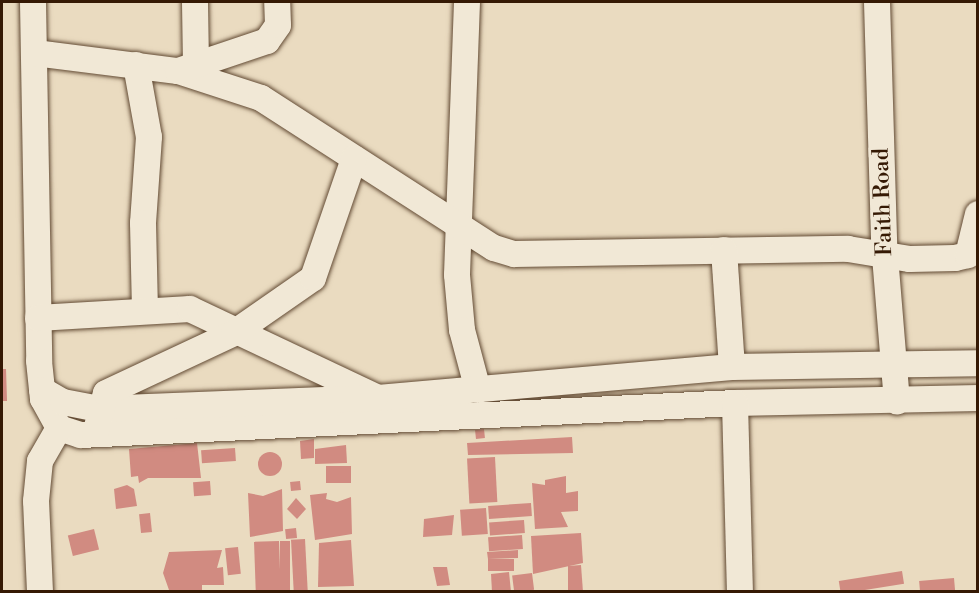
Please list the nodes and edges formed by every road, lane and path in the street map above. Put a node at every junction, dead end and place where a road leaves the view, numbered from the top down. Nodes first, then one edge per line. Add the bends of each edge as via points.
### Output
1 (33, 2) edge
2 (195, 2) edge
3 (277, 2) edge
4 (467, 2) edge
5 (877, 2) edge
6 (34, 53) junction
7 (136, 65) junction
8 (187, 67) junction
9 (354, 159) junction
10 (978, 214) edge
11 (461, 227) junction
12 (724, 250) junction
13 (885, 255) junction
14 (145, 308) junction
15 (38, 318) junction
16 (234, 333) junction
17 (893, 361) junction
18 (978, 363) edge
19 (732, 367) junction
20 (42, 390) junction
21 (478, 390) junction
22 (378, 398) junction
23 (978, 398) edge
24 (897, 401) junction
25 (735, 403) junction
26 (97, 422) junction
27 (59, 428) junction
28 (40, 591) edge
29 (740, 591) edge

1 - 6 street
2 - 8 street
3 - 8 street via 278,25 267,41
4 - 11 street
5 - 13 street, Faith Road
6 - 7 street
6 - 15 street
7 - 8 street
7 - 14 street via 149,137
8 - 9 street via 261,98
9 - 11 street
9 - 16 street via 313,278
10 - 13 street via 968,255
11 - 12 street via 514,254
11 - 21 street via 457,275 462,330
12 - 13 street via 849,249
12 - 19 street
13 - 17 street, Faith Road
14 - 15 street
14 - 16 street via 190,309
15 - 20 street
16 - 22 street via 302,359
16 - 26 street via 106,393
17 - 18 street
17 - 19 street
17 - 24 street, Faith Road
19 - 21 street
20 - 26 street
20 - 27 street
21 - 22 street
22 - 26 street
23 - 24 street
24 - 25 street
25 - 26 street
25 - 29 street
26 - 27 street
27 - 28 street via 40,461 36,501

